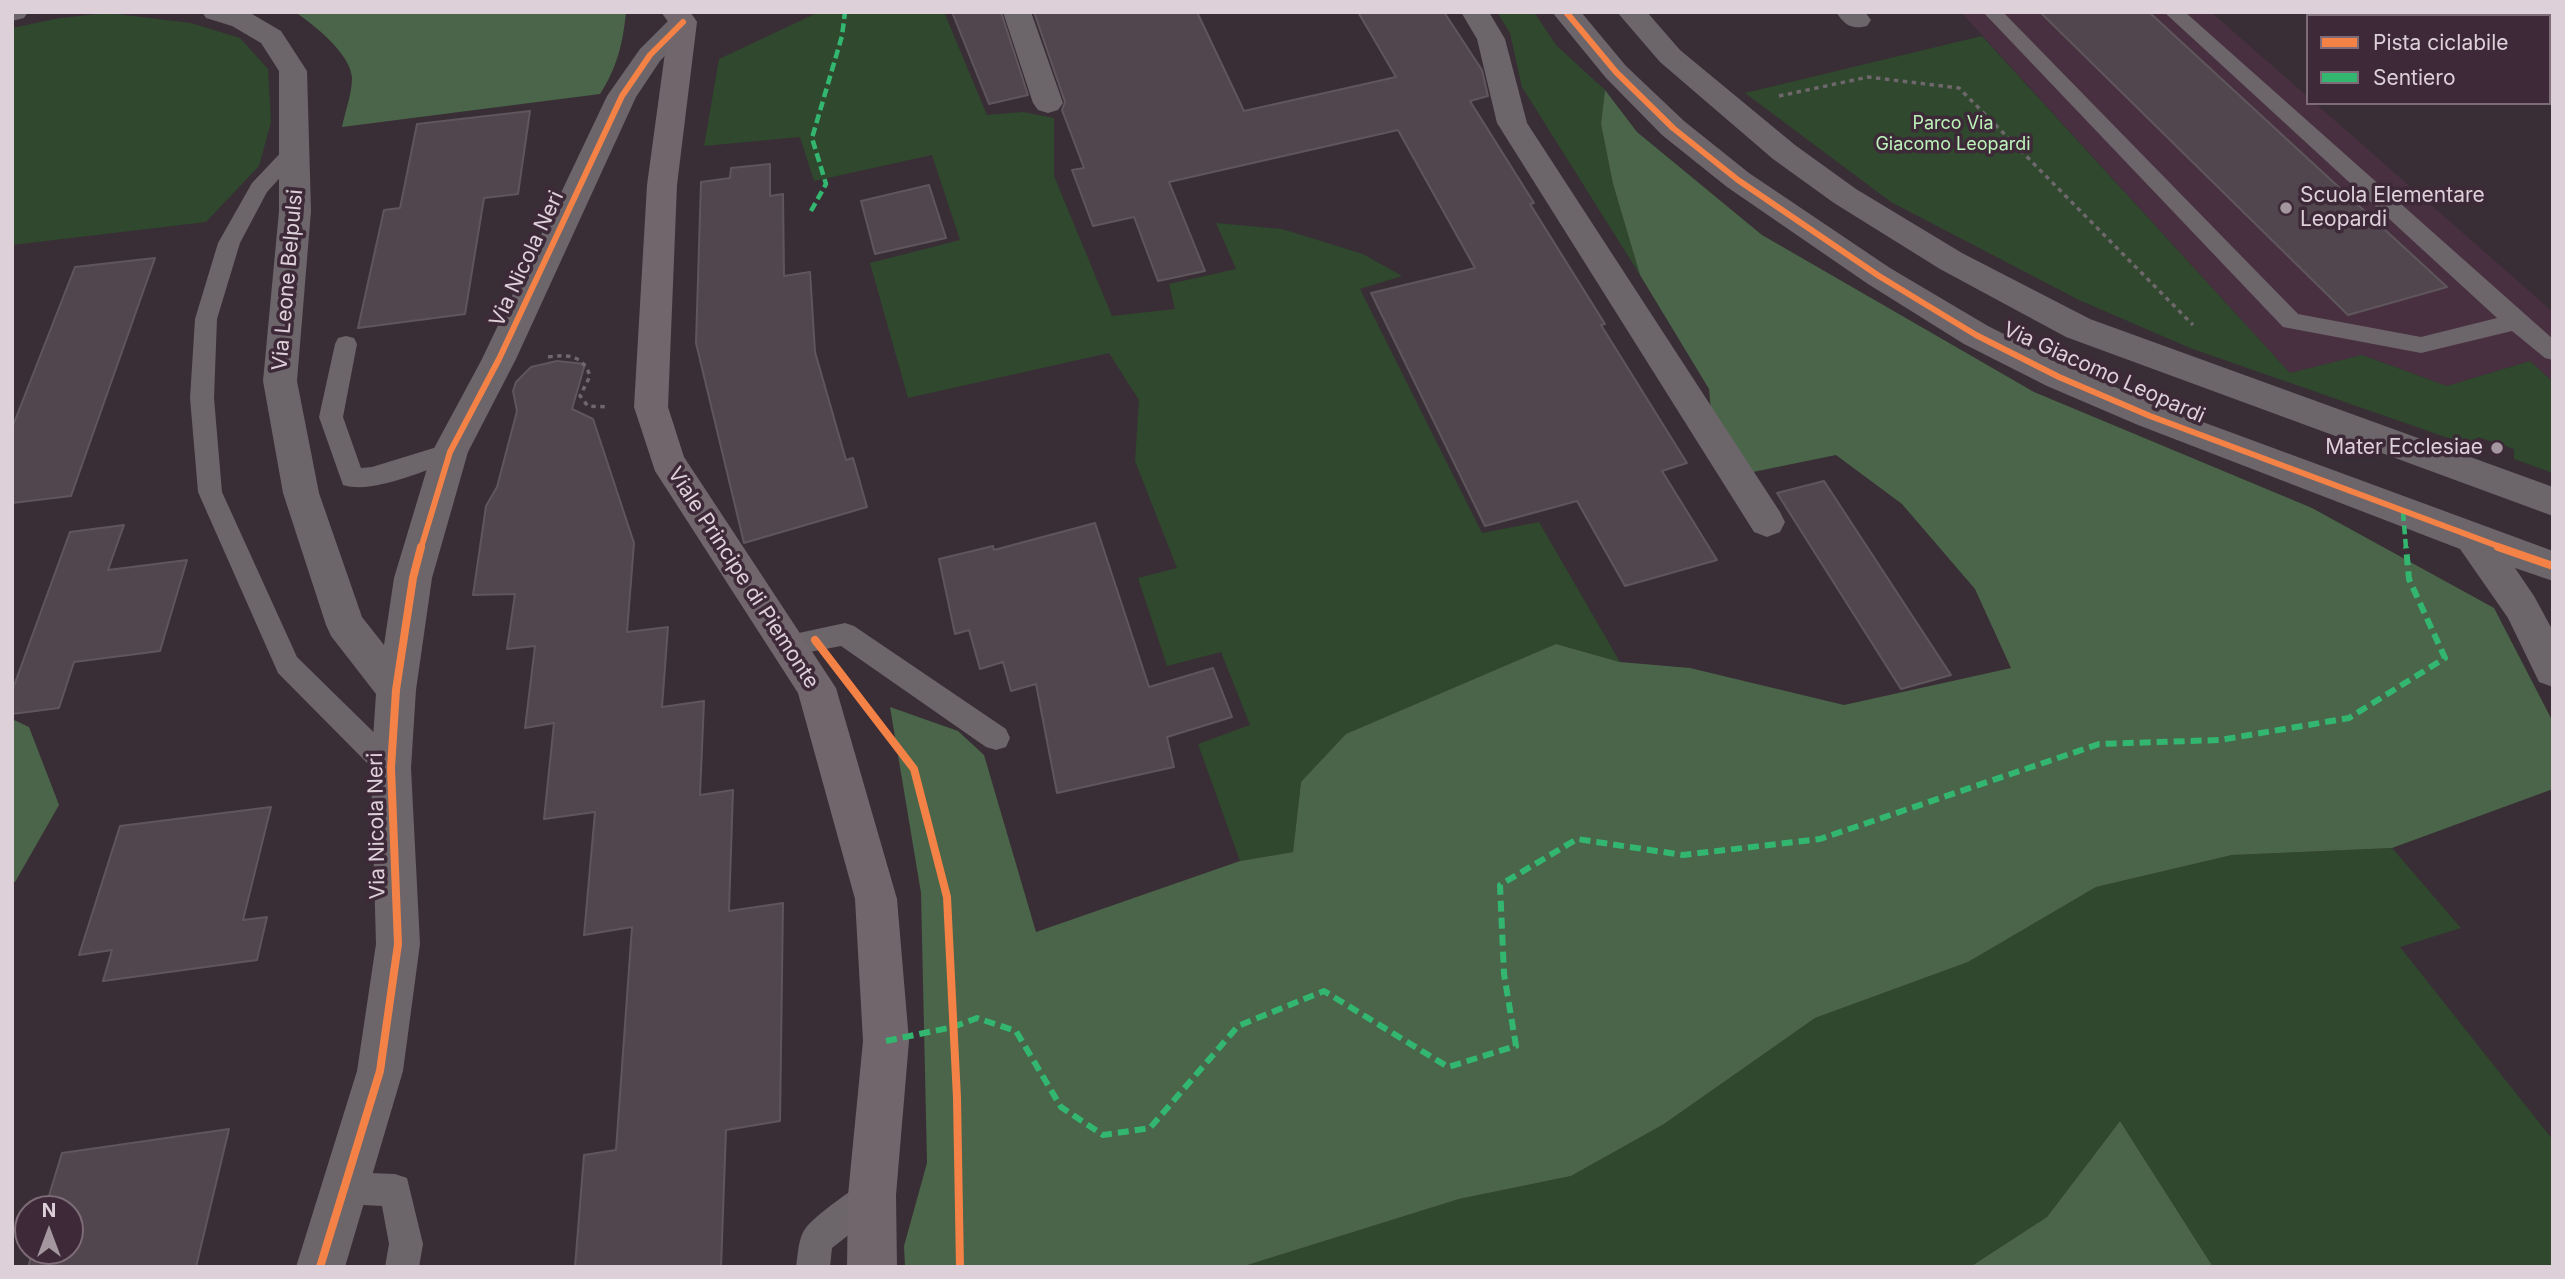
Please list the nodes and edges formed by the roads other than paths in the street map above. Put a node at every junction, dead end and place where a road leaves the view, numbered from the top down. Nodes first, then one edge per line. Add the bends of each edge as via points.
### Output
1 (216, 12) edge
2 (1017, 12) edge
3 (1475, 12) edge
4 (1566, 12) edge
5 (1631, 12) edge
6 (1992, 12) edge
7 (2174, 12) edge
8 (679, 17) edge
9 (1048, 103) dead end
10 (296, 149) junction
11 (2516, 322) junction
12 (346, 344) dead end
13 (2553, 352) edge
14 (2171, 363) junction
15 (2150, 416) junction
16 (450, 452) junction
17 (2553, 502) edge
18 (1768, 522) dead end
19 (2473, 538) junction
20 (2553, 566) edge
21 (789, 645) junction
22 (2553, 670) edge
23 (396, 690) junction
24 (996, 738) dead end
25 (391, 768) junction
26 (344, 1188) junction
27 (872, 1195) junction
28 (320, 1267) edge
29 (402, 1267) edge
30 (813, 1267) edge
31 (872, 1267) edge

1 - 10 street, Via Leone Belpulsi via 271,37 284,55 293,71
2 - 9 street
3 - 18 street via 1491,39 1512,123
4 - 15 street, Via Giacomo Leopardi via 1616,72 1673,128 1789,216 1976,335
5 - 14 street, Via Giacomo Leopardi via 1670,56 1784,152 1845,195 1951,261 2078,328
6 - 11 lane via 2291,321 2421,345
7 - 11 lane
8 - 16 street, Via Nicola Neri via 622,96 499,359
8 - 21 street, Viale Principe di Piemonte via 662,185 651,407 668,461
10 - 23 street, Via Leone Belpulsi via 295,211 279,381 301,493 345,625
10 - 25 lane via 260,188 229,243 206,319 202,398 210,492 287,665
11 - 13 lane
12 - 16 lane via 331,417 352,478 372,477
14 - 15 street
14 - 17 street, Via Giacomo Leopardi
15 - 19 street, Via Giacomo Leopardi
16 - 23 street, Via Nicola Neri via 414,578
19 - 20 street, Via Giacomo Leopardi
19 - 22 street via 2521,607
21 - 24 lane via 845,634
21 - 27 street, Viale Principe di Piemonte via 816,688 876,899 886,1041
23 - 25 street, Via Nicola Neri
25 - 26 street, Via Nicola Neri via 398,944 380,1072
26 - 28 street, Via Nicola Neri
26 - 29 lane via 395,1189 406,1244
27 - 30 lane via 817,1239
27 - 31 street, Viale Principe di Piemonte

